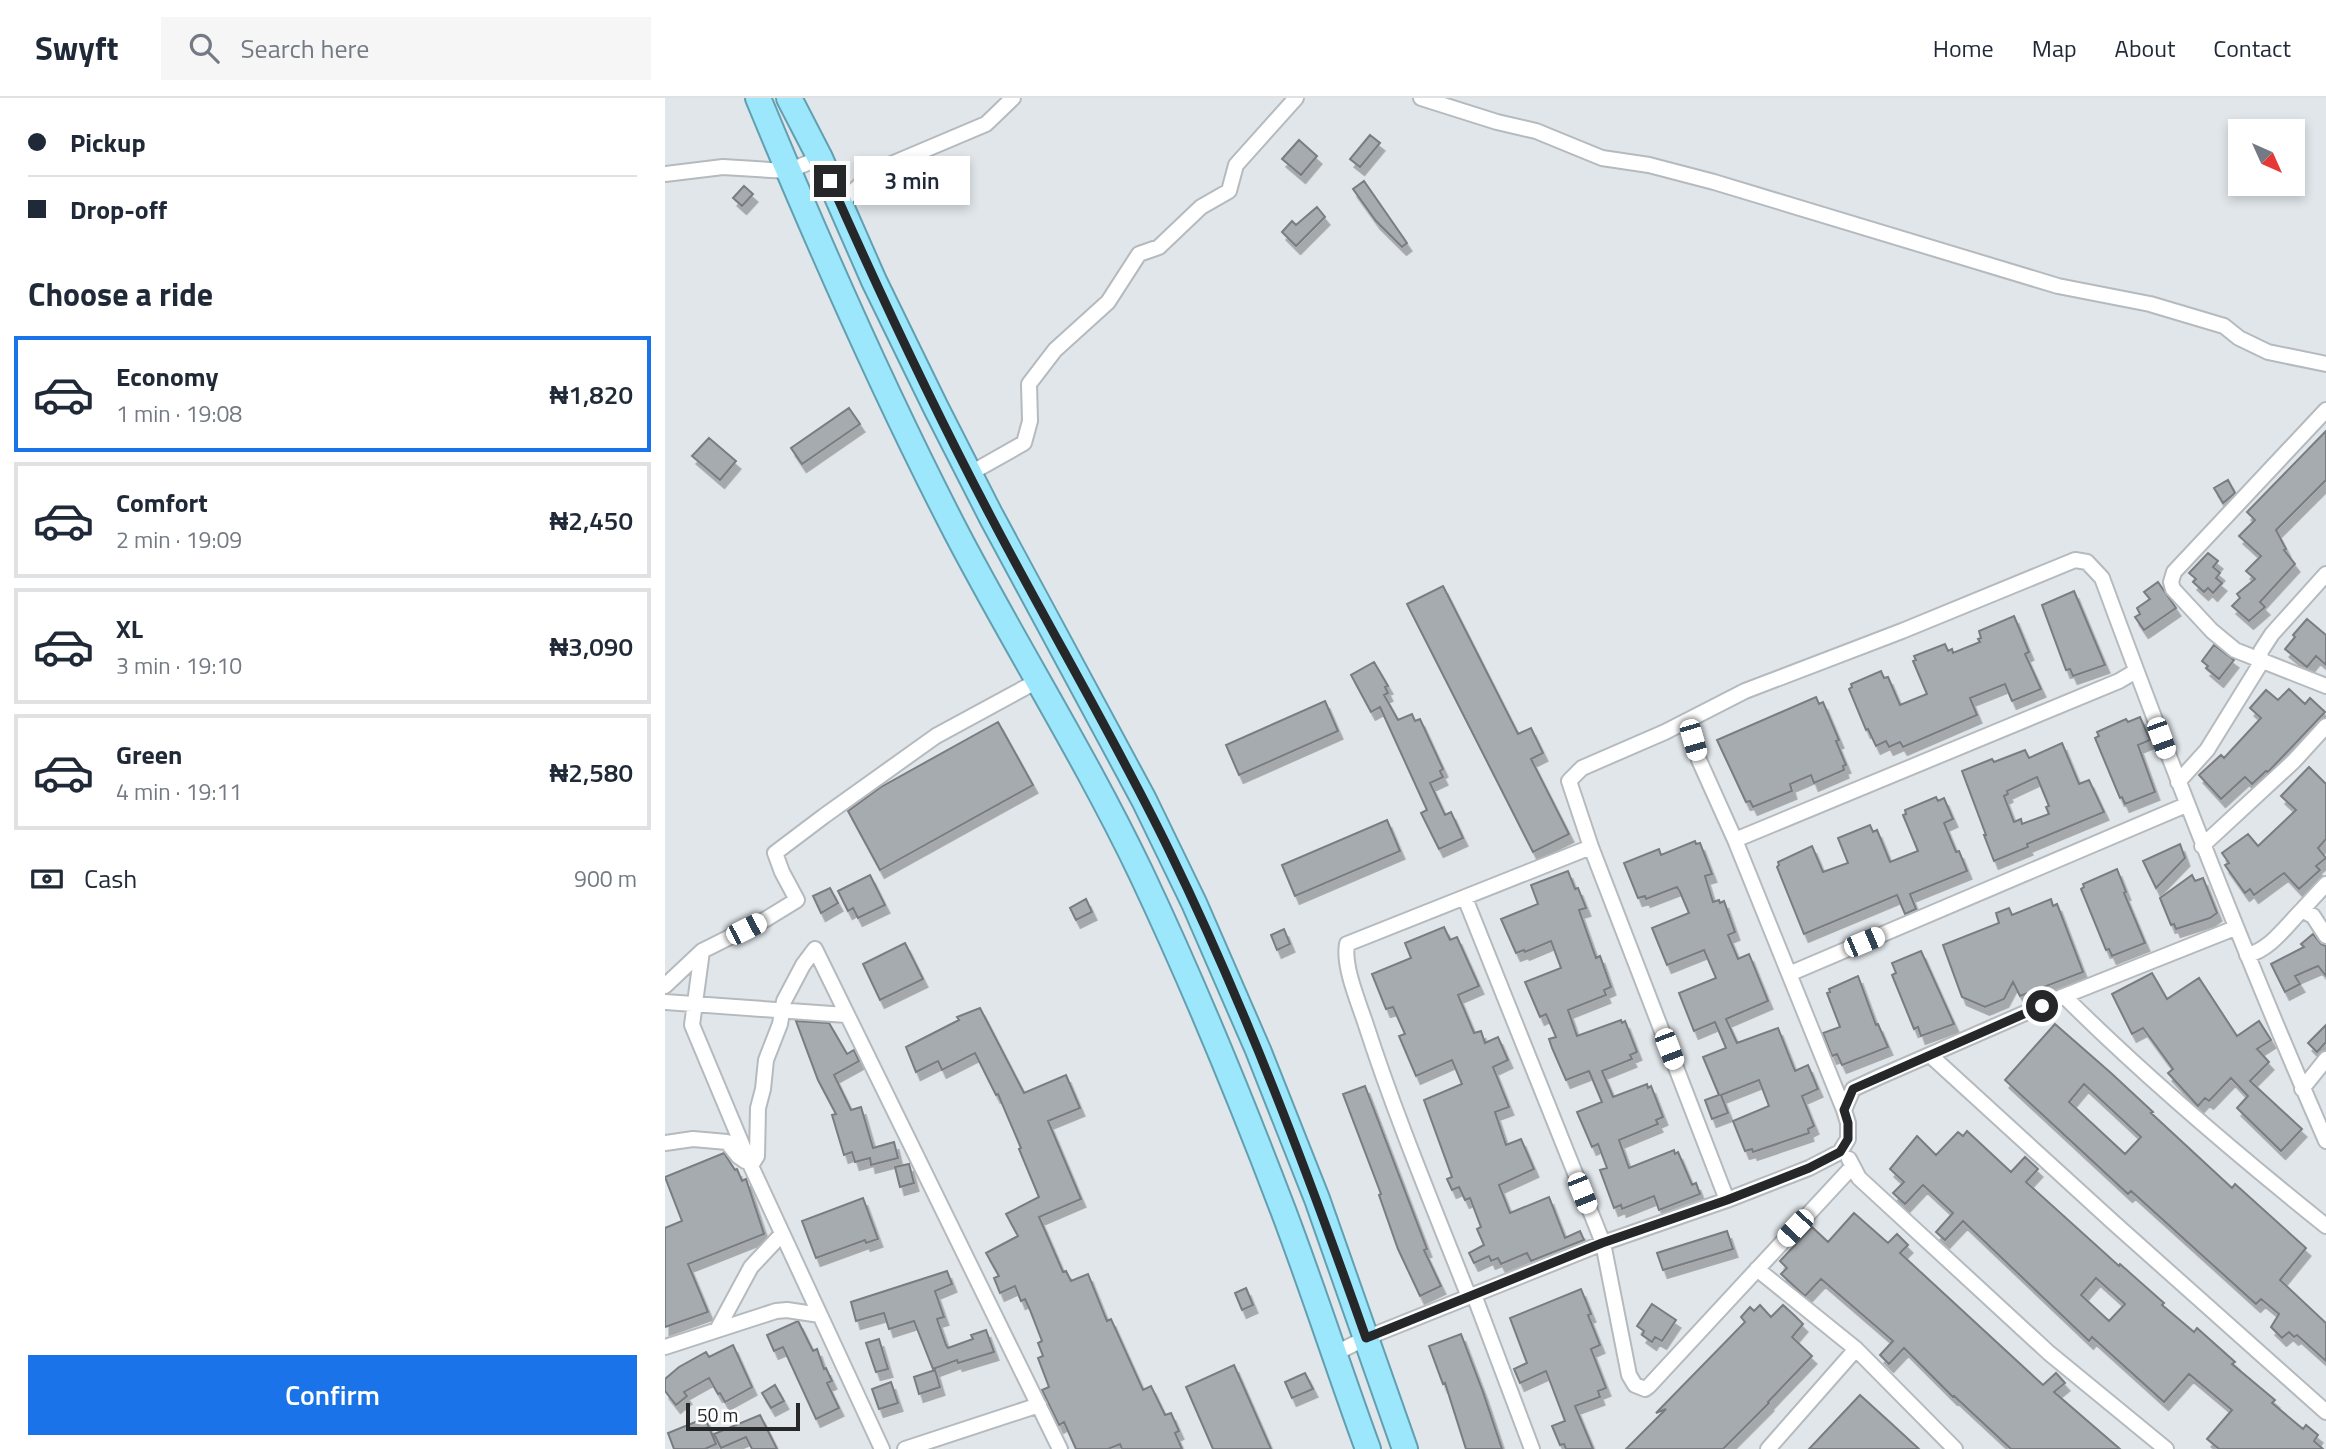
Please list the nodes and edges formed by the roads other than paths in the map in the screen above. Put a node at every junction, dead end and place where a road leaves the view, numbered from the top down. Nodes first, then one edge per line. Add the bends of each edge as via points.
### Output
1 (758, 98) edge
2 (789, 98) edge
3 (1013, 98) edge
4 (1296, 98) edge
5 (1421, 98) edge
6 (820, 158) junction
7 (788, 171) junction
8 (665, 174) edge
9 (840, 204) junction
10 (2326, 364) edge
11 (936, 408) junction
12 (2326, 410) edge
13 (902, 424) junction
14 (969, 474) junction
15 (2326, 575) edge
16 (2261, 659) junction
17 (2136, 671) junction
18 (1039, 680) junction
19 (2326, 686) edge
20 (1688, 720) junction
21 (2326, 726) edge
22 (2178, 782) junction
23 (2186, 805) junction
24 (1735, 840) junction
25 (2202, 846) junction
26 (1591, 847) junction
27 (2326, 884) edge
28 (1465, 898) junction
29 (2302, 910) junction
30 (2235, 928) junction
31 (2326, 936) edge
32 (702, 951) junction
33 (2247, 955) junction
34 (1789, 974) junction
35 (665, 986) edge
36 (2064, 996) junction
37 (665, 1002) edge
38 (695, 1004) junction
39 (782, 1010) junction
40 (846, 1015) junction
41 (1930, 1055) junction
42 (2326, 1059) edge
43 (2302, 1089) junction
44 (1844, 1110) junction
45 (2326, 1141) edge
46 (665, 1143) edge
47 (1840, 1152) junction
48 (751, 1166) junction
49 (1852, 1167) junction
50 (1727, 1200) junction
51 (2326, 1226) edge
52 (782, 1234) junction
53 (1602, 1243) junction
54 (1757, 1269) junction
55 (1472, 1296) junction
56 (820, 1315) junction
57 (717, 1330) junction
58 (1366, 1338) junction
59 (665, 1347) edge
60 (1856, 1349) junction
61 (1333, 1354) junction
62 (1039, 1405) junction
63 (2326, 1412) edge
64 (1951, 1448) edge
65 (882, 1449) edge
66 (905, 1449) edge
67 (1060, 1449) edge
68 (1368, 1449) edge
69 (1405, 1449) edge
70 (1532, 1449) edge
71 (1768, 1449) edge
72 (2166, 1449) edge

1 - 7 highway
2 - 6 highway
3 - 9 street via 986,124 889,165
4 - 14 street via 1236,165 1229,191 1201,207 1159,247 1139,254 1108,302 1055,350 1030,384 1030,421 1024,443
5 - 10 street via 1536,131 1602,158 1714,182 2058,286 2150,304 2224,326 2268,352
6 - 7 street
6 - 9 highway
7 - 8 street via 723,167
7 - 13 highway
9 - 11 highway
11 - 13 highway
11 - 14 highway
12 - 16 street via 2174,572 2171,582 2212,631 2235,650
13 - 18 highway
14 - 58 highway via 1144,800 1194,903 1317,1199
15 - 16 street via 2272,634
16 - 19 street
16 - 22 street via 2207,750
17 - 20 street via 2102,578 2087,562 2075,561 1745,691
17 - 22 street
17 - 24 street
18 - 32 street via 936,736 775,853 797,900
18 - 61 highway via 1167,931 1273,1187
20 - 24 street via 1699,761
20 - 26 street via 1574,774 1569,781
21 - 25 street
22 - 23 street
23 - 25 street
23 - 34 street
24 - 34 street
25 - 30 street
26 - 28 street
26 - 50 street
27 - 29 street
28 - 53 street
28 - 55 street via 1351,942 1346,951 1388,1093
29 - 31 street via 2313,916
29 - 33 street via 2265,947
30 - 33 street
30 - 36 street
32 - 35 street
32 - 38 street
33 - 43 street
34 - 44 street
36 - 41 street
36 - 51 street via 2248,1164
37 - 38 street
38 - 39 street
38 - 48 street via 692,1025
39 - 40 street
39 - 40 street via 815,949
39 - 48 street via 766,1060 757,1156
40 - 62 street
41 - 44 street via 1853,1089
41 - 63 street
42 - 43 street
43 - 45 street
44 - 47 street via 1848,1139
46 - 48 street via 693,1139 727,1142
47 - 49 street
47 - 50 street
48 - 52 street
49 - 54 street
49 - 72 street via 2049,1353
50 - 53 street
52 - 56 street
52 - 57 street via 751,1267
53 - 54 street via 1629,1375 1645,1389
53 - 55 street
54 - 60 street
55 - 58 street
55 - 70 street
56 - 57 street via 776,1311
56 - 65 street
57 - 59 street
58 - 61 street
58 - 69 highway
60 - 64 street
60 - 71 street
61 - 68 highway
62 - 66 street
62 - 67 street

